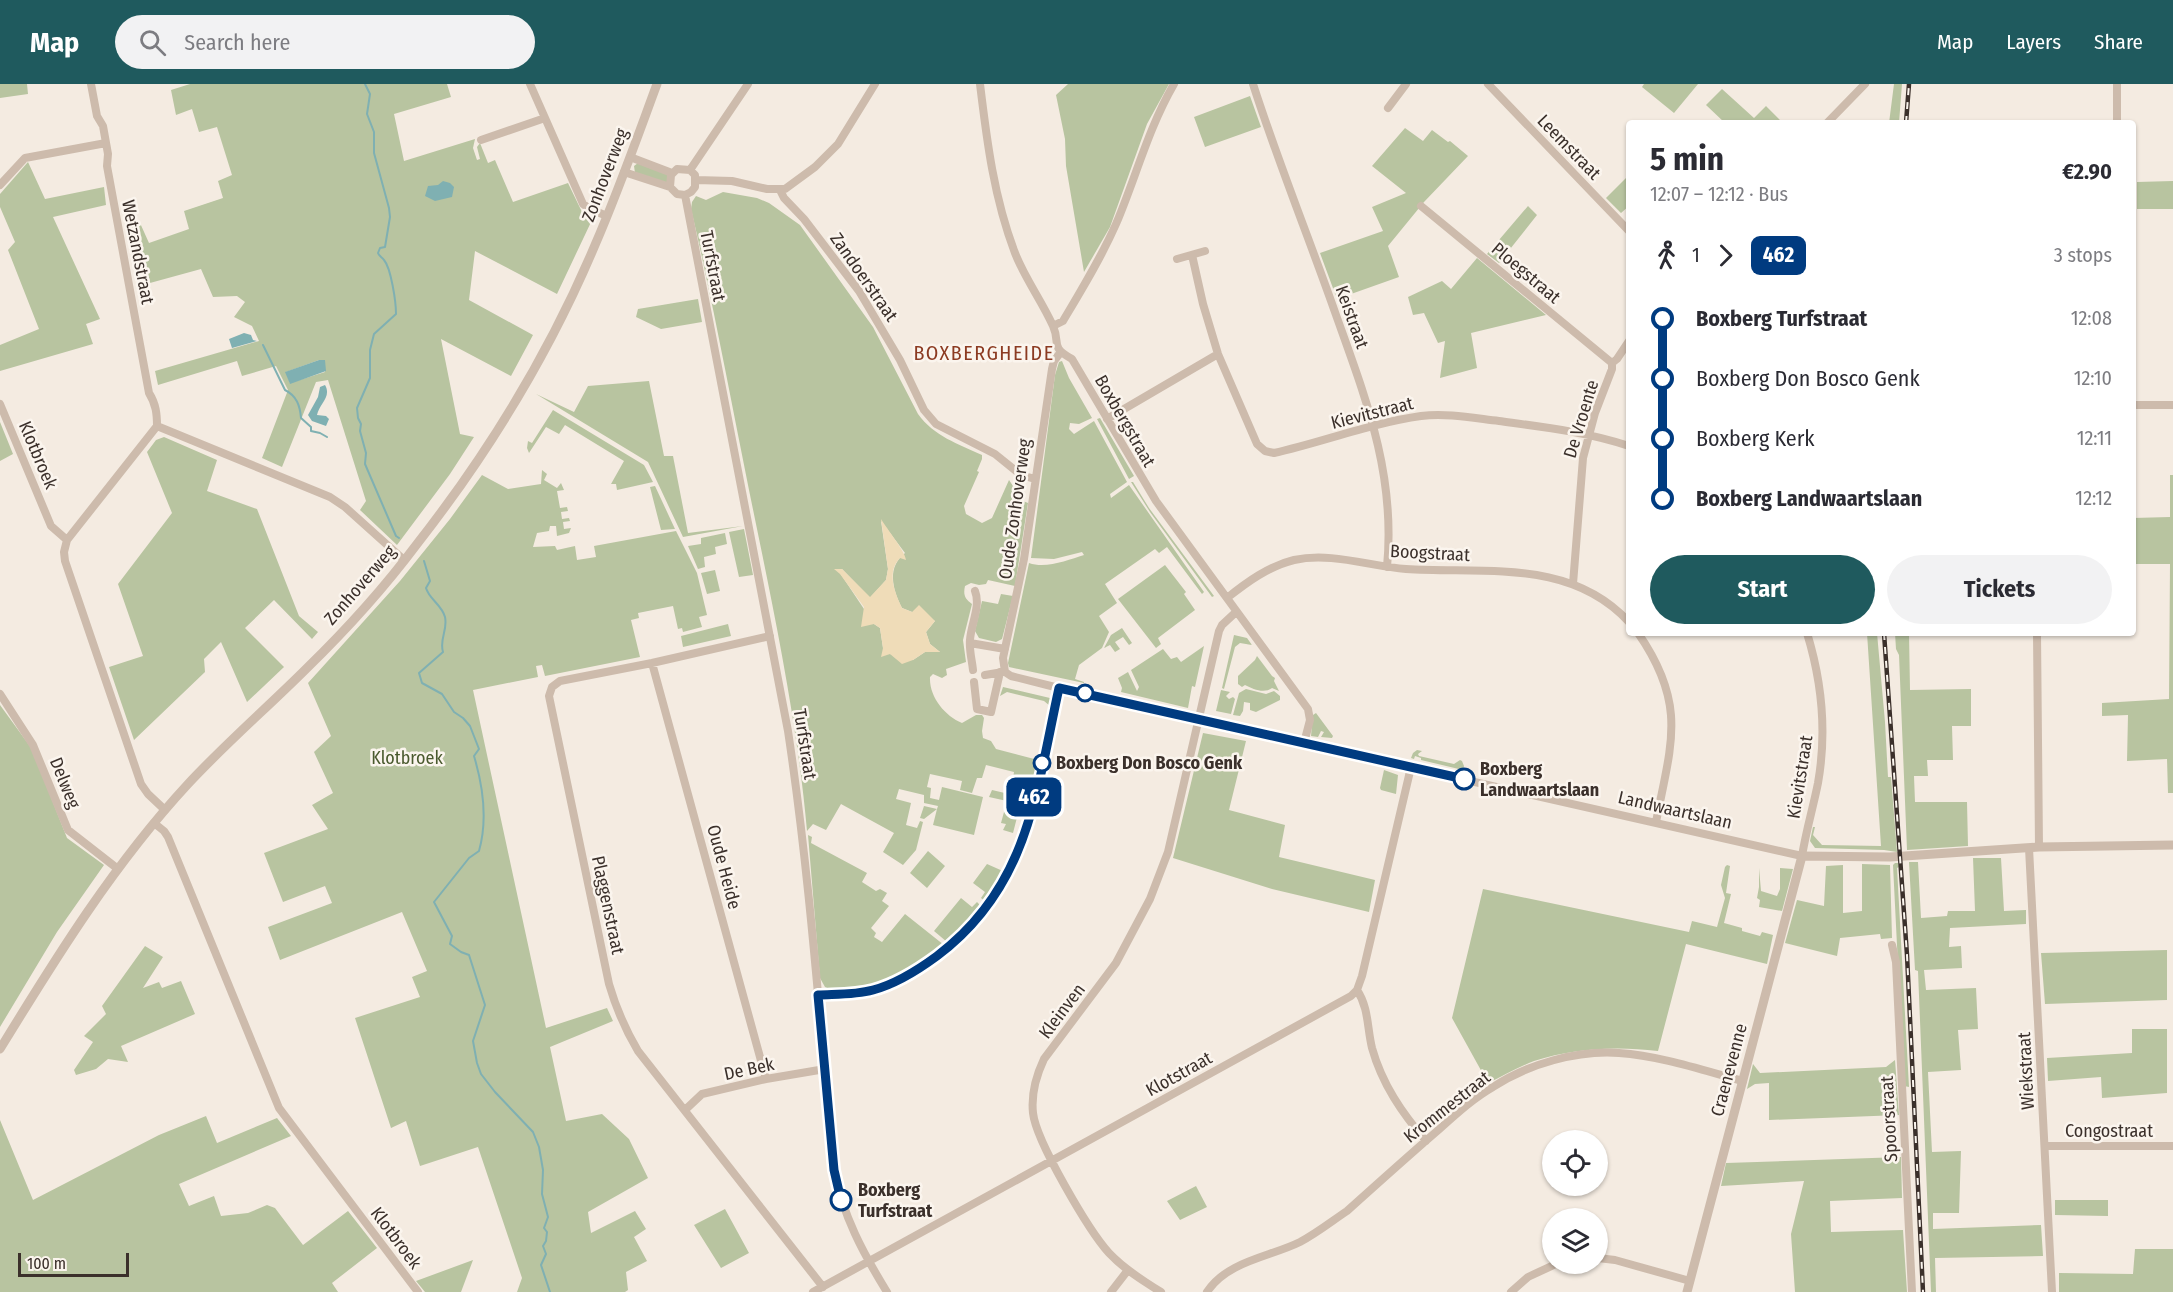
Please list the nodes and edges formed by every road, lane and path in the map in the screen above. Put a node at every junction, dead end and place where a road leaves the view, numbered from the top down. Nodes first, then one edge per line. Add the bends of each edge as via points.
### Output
1 (91, 84) edge
2 (530, 84) edge
3 (657, 84) edge
4 (748, 84) edge
5 (875, 84) edge
6 (980, 84) edge
7 (1174, 84) edge
8 (1253, 84) edge
9 (1406, 84) edge
10 (1488, 84) edge
11 (1865, 84) edge
12 (2117, 84) edge
13 (1388, 108) dead end
14 (545, 118) junction
15 (1830, 120) edge
16 (2117, 120) edge
17 (481, 140) dead end
18 (105, 143) junction
19 (630, 157) junction
20 (690, 170) junction
21 (624, 172) junction
22 (672, 173) junction
23 (696, 180) junction
24 (0, 185) edge
25 (670, 187) junction
26 (780, 190) junction
27 (685, 195) junction
28 (1421, 206) dead end
29 (607, 216) junction
30 (1626, 228) edge
31 (1205, 251) dead end
32 (1191, 255) junction
33 (1177, 259) dead end
34 (1053, 326) junction
35 (1626, 346) edge
36 (1060, 353) junction
37 (1218, 354) junction
38 (1612, 363) junction
39 (0, 404) edge
40 (2136, 405) edge
41 (2173, 405) edge
42 (1107, 419) junction
43 (157, 426) junction
44 (1375, 427) junction
45 (1588, 435) junction
46 (1626, 445) edge
47 (1035, 479) junction
48 (67, 540) junction
49 (404, 560) junction
50 (1387, 567) junction
51 (1574, 584) junction
52 (975, 591) dead end
53 (1227, 598) junction
54 (1236, 612) junction
55 (1626, 619) edge
56 (770, 636) junction
57 (1640, 636) edge
58 (1808, 636) edge
59 (2037, 636) edge
60 (970, 643) junction
61 (1005, 649) junction
62 (652, 663) junction
63 (973, 670) dead end
64 (1002, 672) junction
65 (985, 675) dead end
66 (974, 682) dead end
67 (1059, 688) junction
68 (0, 694) edge
69 (1200, 719) junction
70 (1304, 743) junction
71 (1411, 767) junction
72 (165, 810) junction
73 (1656, 822) junction
74 (154, 823) junction
75 (2173, 845) edge
76 (2029, 848) junction
77 (2039, 848) junction
78 (1802, 856) junction
79 (118, 869) junction
80 (1892, 945) dead end
81 (1357, 990) junction
82 (818, 995) junction
83 (0, 1049) edge
84 (825, 1069) junction
85 (766, 1079) junction
86 (1743, 1081) junction
87 (685, 1110) junction
88 (1426, 1141) junction
89 (2045, 1146) junction
90 (2173, 1146) edge
91 (1053, 1161) junction
92 (1608, 1259) edge
93 (869, 1262) junction
94 (1128, 1270) junction
95 (1542, 1270) edge
96 (1690, 1281) junction
97 (823, 1287) junction
98 (418, 1292) edge
99 (813, 1292) edge
100 (887, 1292) edge
101 (1110, 1292) edge
102 (1161, 1292) edge
103 (1207, 1292) edge
104 (1511, 1292) edge
105 (1687, 1292) edge
106 (1912, 1292) edge
107 (2052, 1292) edge

1 - 18 street, Wetzandstraat
2 - 14 street
3 - 19 street, Zonhoverweg
4 - 20 street
5 - 26 street via 827,156
6 - 34 street via 1000,209 1024,272
7 - 34 street via 1150,131 1104,249 1063,321
8 - 44 street, Keistraat
9 - 13 street
10 - 30 street, Leemstraat
11 - 15 street
12 - 16 street
14 - 17 street
14 - 29 street via 583,204
18 - 24 street via 25,158
18 - 43 street, Wetzandstraat
19 - 21 street, Zonhoverweg
19 - 22 street
20 - 22 street via 683,168
20 - 23 street
21 - 25 street
21 - 29 street, Zonhoverweg
22 - 25 street
23 - 26 street via 732,181
23 - 27 street via 695,187
25 - 27 street
26 - 47 street, Zandoerstraat via 859,291 924,410 936,424 995,454 1021,475
27 - 56 street, Turfstraat
28 - 38 street, Ploegstraat
29 - 49 street, Zonhoverweg via 569,301 519,396 476,463
31 - 32 street
32 - 33 street
32 - 37 street, Kievitstraat
34 - 36 street
35 - 38 street, De Vroente
36 - 42 street, Boxbergstraat via 1072,359
36 - 47 street, Oude Zonhoverweg via 1052,369
37 - 42 street
37 - 44 street, Kievitstraat via 1257,444 1265,451 1274,453
38 - 45 street, De Vroente
39 - 48 street, Klotbroek via 51,526
40 - 41 street
42 - 53 street, Boxbergstraat via 1156,501
43 - 48 street
43 - 49 street via 330,497
44 - 45 street, Kievitstraat via 1423,416 1443,416
44 - 50 street, Keistraat via 1387,494
45 - 46 street, Kievitstraat
45 - 51 street, De Vroente via 1581,472
47 - 61 street, Oude Zonhoverweg via 1022,576
48 - 72 street via 65,561 141,784
49 - 72 street, Zonhoverweg via 309,667
50 - 51 street, Boogstraat via 1528,573
50 - 53 street, Boogstraat via 1322,557 1294,560 1268,570
51 - 55 street, Boogstraat via 1610,604
52 - 60 street
53 - 54 street, Boxbergstraat
54 - 69 street, Kleinven via 1219,631
54 - 70 street, Boxbergstraat via 1308,709 1310,720
56 - 62 street, Plaggenstraat
56 - 82 street, Turfstraat via 801,818
57 - 73 street via 1665,684 1672,724 1670,759
58 - 78 street, Kievitstraat via 1820,688 1823,740
59 - 77 street
60 - 61 street
60 - 63 street
61 - 64 street, Oude Zonhoverweg
62 - 85 street, Oude Heide
62 - 87 street, Plaggenstraat via 560,681 549,696 616,1010 638,1051
64 - 65 street
64 - 66 street, Oude Zonhoverweg via 990,712 977,709
64 - 67 street, Landwaartslaan
67 - 69 street, Landwaartslaan
67 - 82 street via 1024,837 1008,876 988,907 949,947 908,975 872,991
68 - 79 street, Delweg via 33,745 68,830
69 - 70 street, Landwaartslaan
69 - 91 street, Kleinven via 1168,852 1150,899 1116,963 1044,1059 1037,1075 1033,1113
70 - 71 street, Landwaartslaan
71 - 73 street, Landwaartslaan
71 - 81 street
72 - 74 street, Zonhoverweg
73 - 78 street, Landwaartslaan
74 - 79 street, Zonhoverweg
74 - 98 street, Klotbroek via 168,837 279,1108
75 - 77 street, Landwaartslaan
76 - 77 street, Landwaartslaan
76 - 78 street, Landwaartslaan via 1890,857
76 - 89 street, Wiekstraat
78 - 86 street, Craenevenne
79 - 83 street, Zonhoverweg via 70,936
80 - 106 street, Spoorstraat via 1896,962
81 - 88 street via 1387,1087
81 - 91 street, Klotstraat
82 - 84 street, Turfstraat
84 - 85 street, De Bek
84 - 93 street, Turfstraat via 838,1190
85 - 87 street, De Bek via 702,1094
86 - 88 street, Krommestraat via 1642,1055 1575,1056 1537,1066 1493,1086
86 - 96 street, Craenevenne
87 - 97 street, Plaggenstraat
88 - 103 street, Krommestraat via 1347,1211 1302,1241 1235,1267
89 - 90 street, Congostraat
89 - 107 street, Wiekstraat
91 - 93 street, Klotstraat
91 - 94 street, Kleinven via 1102,1244
92 - 96 street
93 - 97 street, Klotstraat
93 - 100 street, Turfstraat
94 - 101 street
94 - 102 street, Kleinven
95 - 104 street
96 - 105 street, Craenevenne
97 - 99 street, Klotstraat

